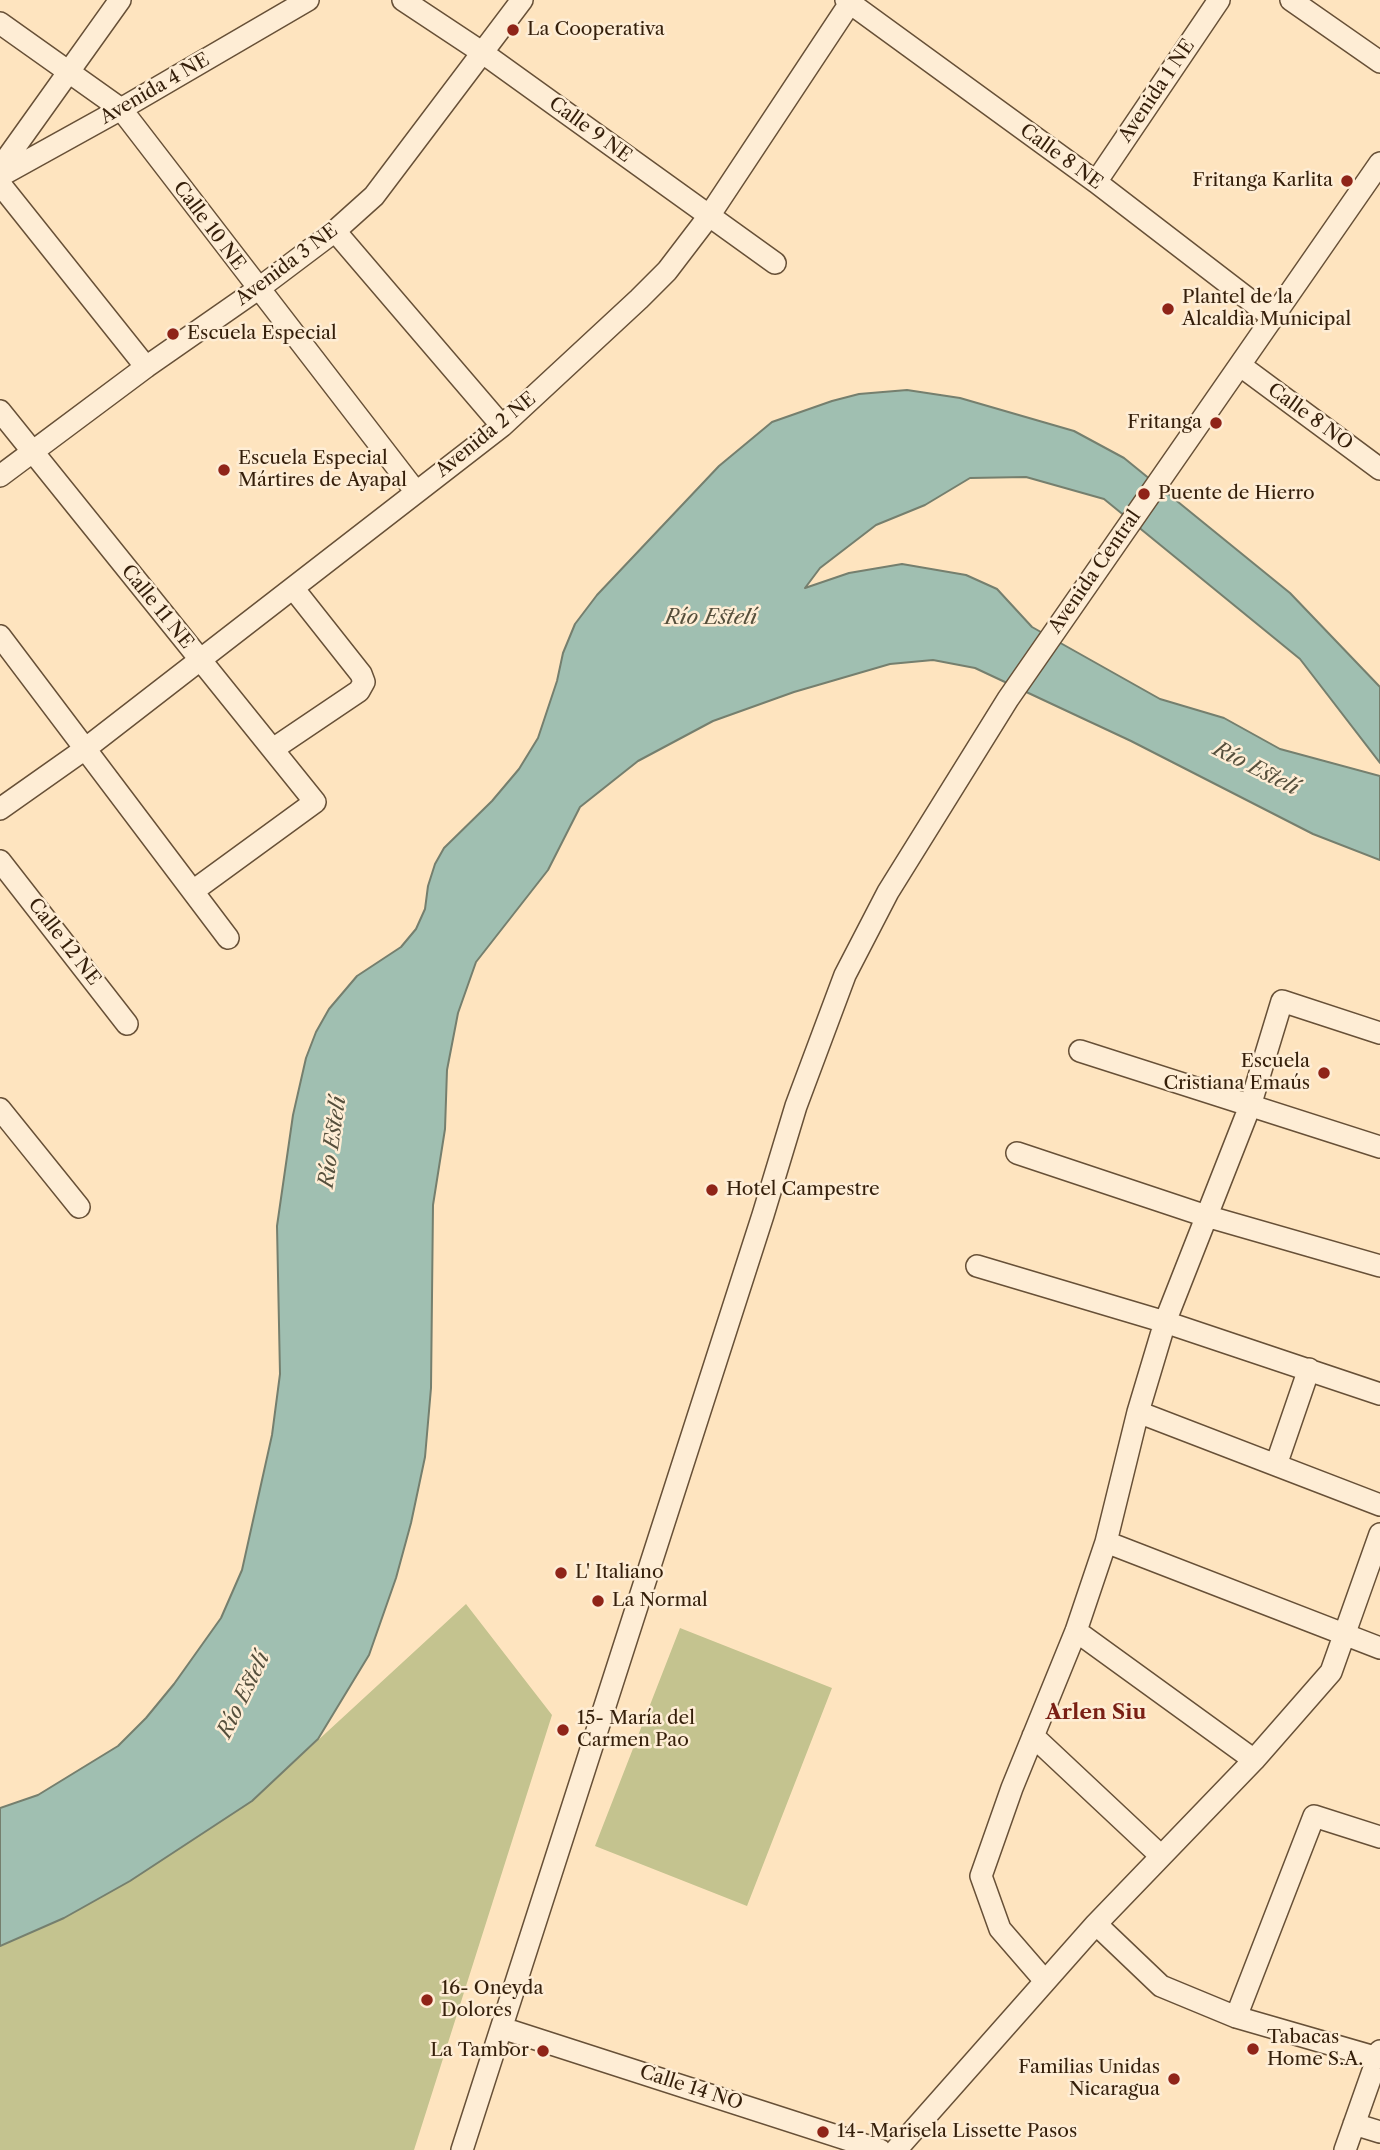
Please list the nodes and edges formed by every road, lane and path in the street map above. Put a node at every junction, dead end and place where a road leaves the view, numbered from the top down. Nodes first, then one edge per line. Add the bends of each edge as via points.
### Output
1 (120, 0) edge
2 (308, 0) edge
3 (403, 0) edge
4 (522, 0) edge
5 (1219, 0) edge
6 (1291, 0) edge
7 (849, 1) edge
8 (0, 23) edge
9 (483, 53) junction
10 (1380, 62) edge
11 (69, 72) junction
12 (121, 109) junction
13 (1380, 163) edge
14 (0, 168) edge
15 (0, 176) edge
16 (1096, 183) junction
17 (0, 184) edge
18 (709, 216) junction
19 (335, 231) junction
20 (775, 263) dead end
21 (258, 289) junction
22 (1273, 318) junction
23 (1241, 366) junction
24 (146, 367) junction
25 (0, 411) edge
26 (502, 426) junction
27 (33, 452) junction
28 (1380, 469) edge
29 (0, 476) edge
30 (416, 492) junction
31 (293, 588) junction
32 (0, 636) edge
33 (201, 660) junction
34 (85, 749) junction
35 (273, 749) junction
36 (0, 810) edge
37 (0, 861) edge
38 (192, 891) junction
39 (228, 938) dead end
40 (127, 1024) dead end
41 (1380, 1033) edge
42 (1080, 1051) dead end
43 (1250, 1106) junction
44 (0, 1109) edge
45 (1380, 1147) edge
46 (1017, 1153) dead end
47 (79, 1207) dead end
48 (1206, 1216) junction
49 (976, 1266) dead end
50 (1380, 1266) edge
51 (1165, 1322) junction
52 (1309, 1369) junction
53 (1380, 1394) edge
54 (1138, 1412) junction
55 (1276, 1465) junction
56 (1380, 1505) edge
57 (1380, 1535) edge
58 (1107, 1542) junction
59 (1076, 1631) junction
60 (1344, 1635) junction
61 (1380, 1648) edge
62 (1033, 1736) junction
63 (1254, 1760) junction
64 (1380, 1837) edge
65 (1161, 1856) junction
66 (1096, 1924) junction
67 (1045, 1981) junction
68 (1236, 2017) junction
69 (502, 2028) junction
70 (1379, 2054) edge
71 (1354, 2124) junction
72 (1380, 2132) edge
73 (462, 2150) edge
74 (880, 2150) edge
75 (896, 2150) edge
76 (1345, 2150) edge

1 - 11 street
2 - 12 street, Avenida 4 NE
3 - 9 street, Calle 9 NE
4 - 9 street, Avenida 3 NE
5 - 16 street, Avenida 1 NE
6 - 10 street
7 - 16 street, Calle 8 NE
7 - 18 street, Avenida 2 NE
8 - 11 street, Calle 10 NE
9 - 18 street, Calle 9 NE
9 - 19 street, Avenida 3 NE via 374,196
11 - 12 street, Calle 10 NE
11 - 14 street
12 - 15 street, Avenida 4 NE
12 - 21 street, Calle 10 NE
13 - 22 street, Avenida Central
16 - 22 street, Calle 8 NE
17 - 24 street
18 - 20 street, Calle 9 NE
18 - 26 street, Avenida 2 NE via 667,271
19 - 21 street, Avenida 3 NE
19 - 26 street
21 - 24 street, Avenida 3 NE
21 - 30 street, Calle 10 NE
22 - 23 street, Avenida Central
23 - 28 street, Calle 8 NO
23 - 69 street, Avenida Central via 1007,699 887,892 845,975 796,1106
24 - 27 street, Avenida 3 NE
25 - 27 street, Calle 11 NE
26 - 30 street, Avenida 2 NE
27 - 29 street, Avenida 3 NE
27 - 33 street, Calle 11 NE
30 - 31 street, Avenida 2 NE
31 - 33 street, Avenida 2 NE
31 - 35 street via 364,682 359,691
32 - 34 street
33 - 34 street, Avenida 2 NE
33 - 35 street, Calle 11 NE
34 - 36 street, Avenida 2 NE
34 - 38 street
35 - 38 street, Calle 11 NE via 315,802
37 - 40 street, Calle 12 NE
38 - 39 street
41 - 43 street via 1282,1001
42 - 43 street
43 - 45 street
43 - 48 street
44 - 47 street
46 - 48 street
48 - 50 street
48 - 51 street
49 - 51 street
51 - 52 street
51 - 54 street
52 - 53 street
52 - 55 street
54 - 55 street
54 - 58 street
55 - 56 street
57 - 60 street
58 - 59 street
58 - 60 street
59 - 62 street
59 - 63 street
60 - 61 street
60 - 63 street via 1331,1672
62 - 65 street
62 - 67 street via 981,1876 1000,1929
63 - 65 street
64 - 68 street via 1314,1816
65 - 66 street
66 - 67 street
66 - 68 street via 1160,1986
67 - 75 street
68 - 70 street
69 - 73 street, Avenida Central
69 - 74 street, Calle 14 NO
70 - 71 street
71 - 72 street
71 - 76 street

